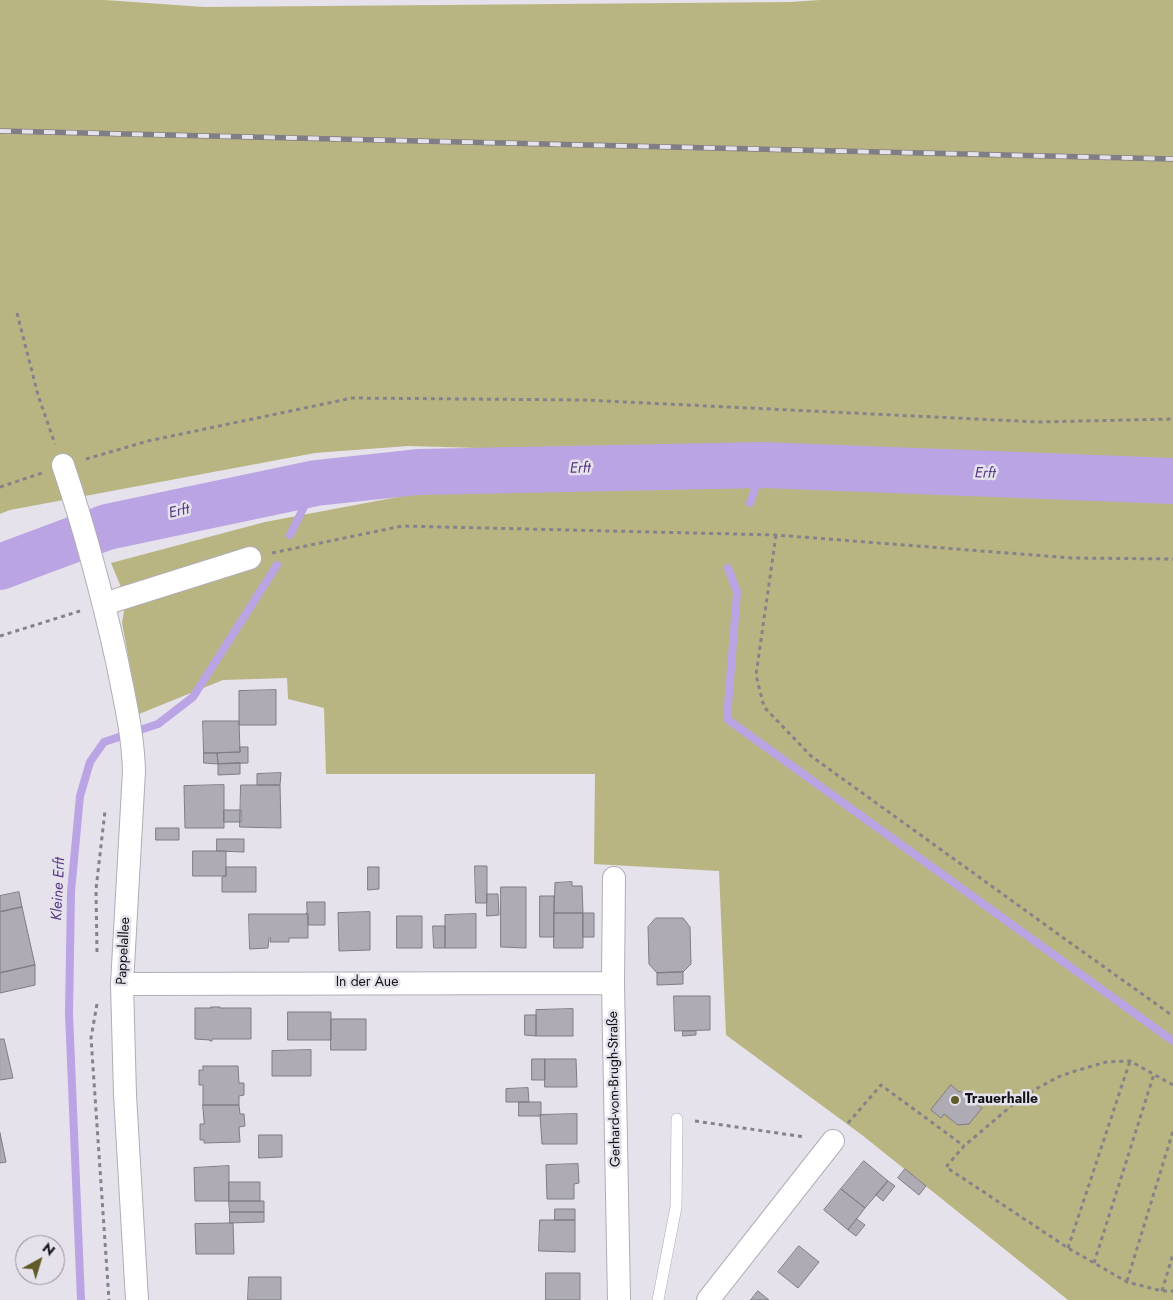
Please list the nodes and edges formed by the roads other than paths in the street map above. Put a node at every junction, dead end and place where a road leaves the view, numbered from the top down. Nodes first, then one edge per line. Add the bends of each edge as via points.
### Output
1 (63, 466) road end
2 (250, 558) road end
3 (104, 604) junction
4 (614, 878) dead end
5 (613, 983) junction
6 (122, 984) junction
7 (677, 1119) road end
8 (833, 1141) road end
9 (137, 1300) edge
10 (619, 1300) edge
11 (658, 1300) edge
12 (708, 1300) edge

1 - 3 street, Pappelallee
2 - 3 street
3 - 6 street, Pappelallee via 133,748
4 - 5 street, Gerhard-vom-Brugh-Straße
5 - 6 street, In der Aue
5 - 10 street, Gerhard-vom-Brugh-Straße
6 - 9 street, Pappelallee
7 - 11 lane via 676,1207
8 - 12 street

